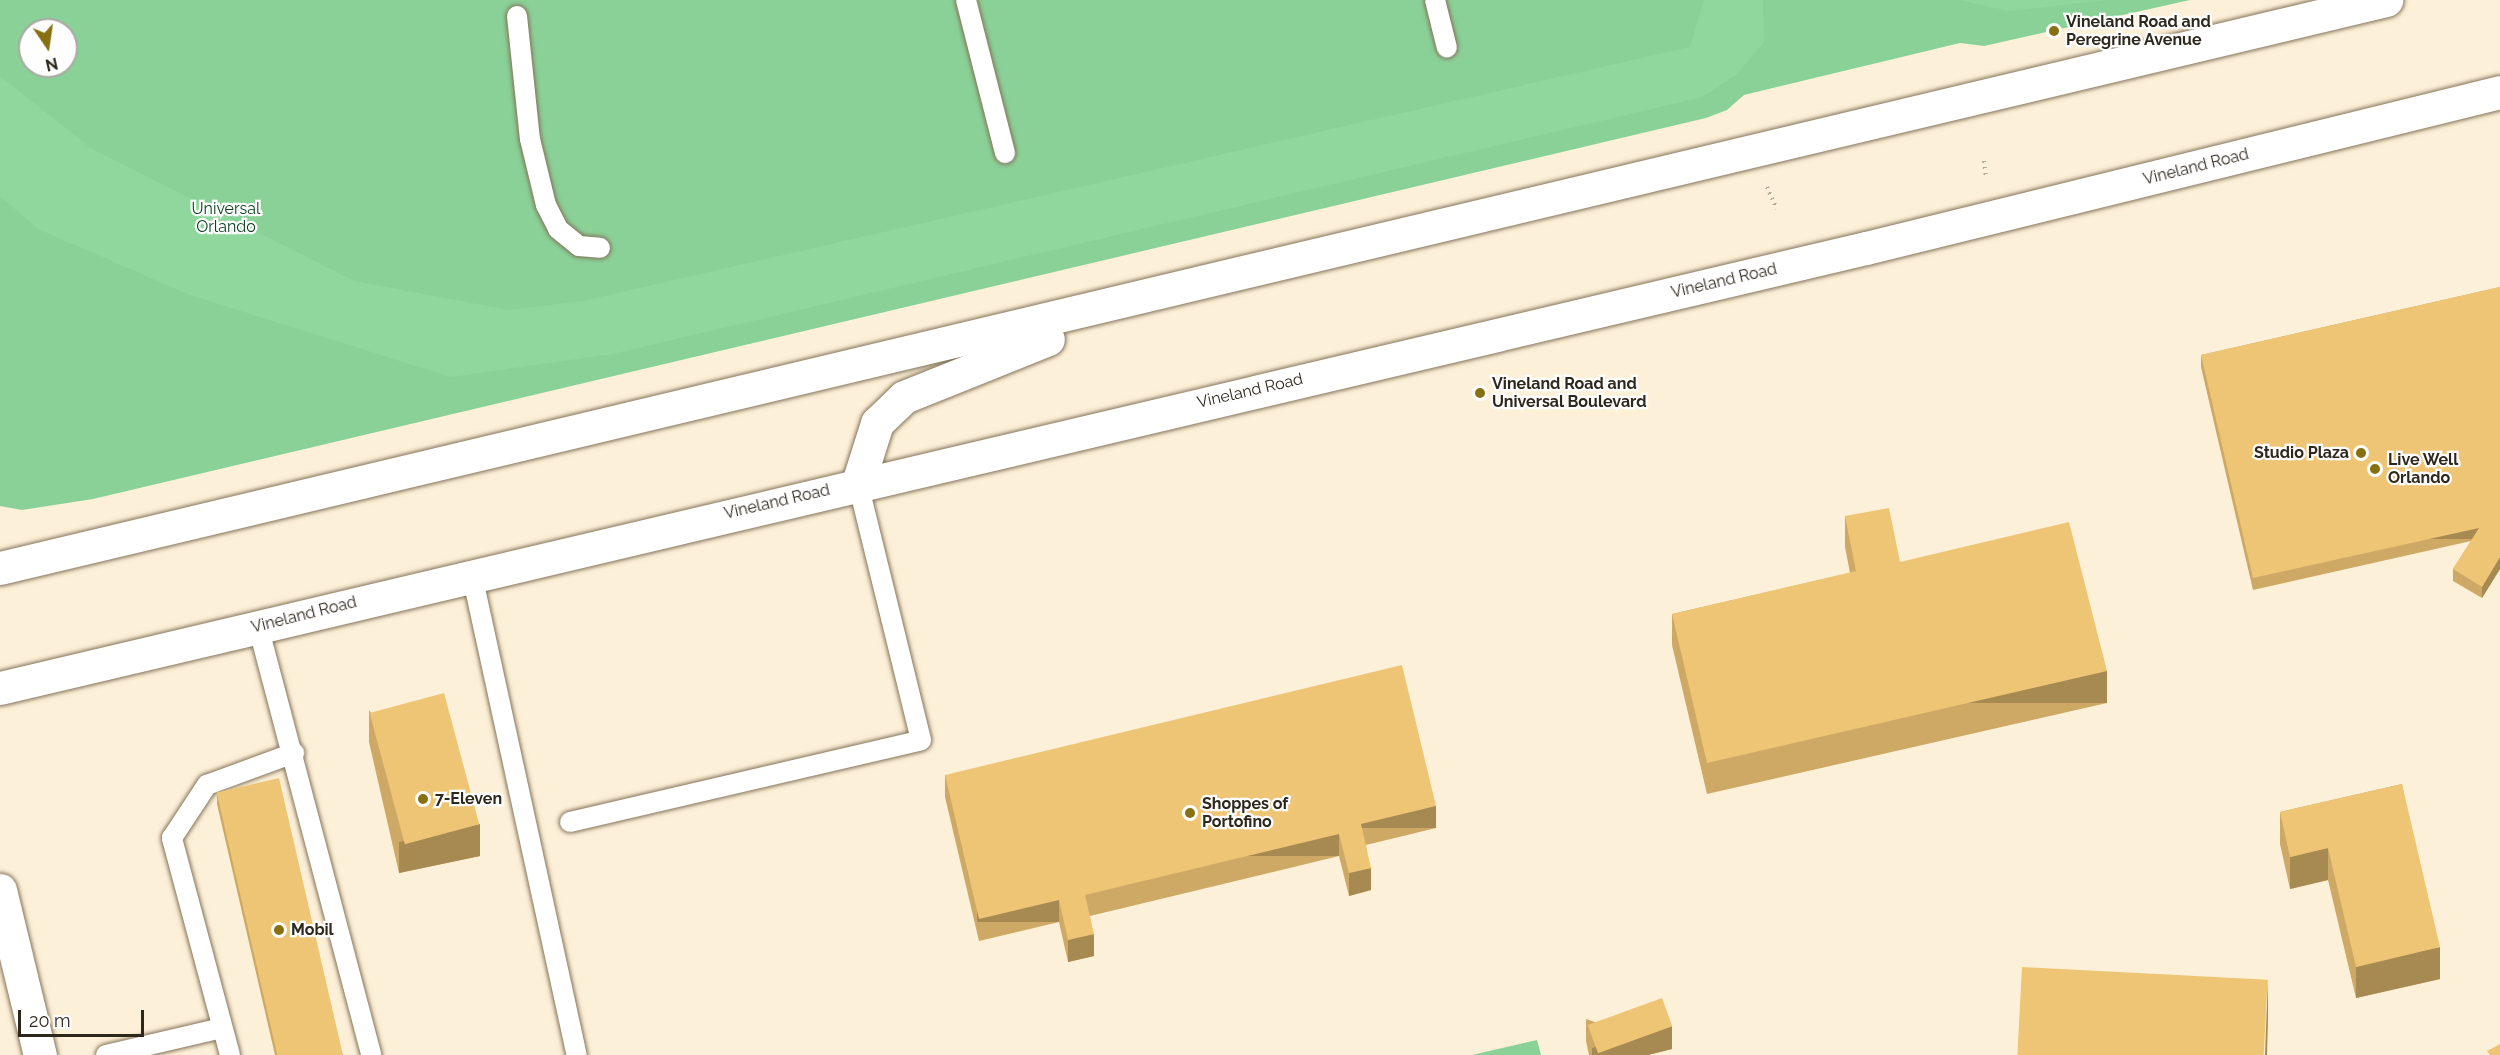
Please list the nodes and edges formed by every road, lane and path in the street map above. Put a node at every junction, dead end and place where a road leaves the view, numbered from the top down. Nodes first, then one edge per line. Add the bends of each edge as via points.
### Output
1 (966, 0) edge
2 (1435, 0) edge
3 (2386, 0) edge
4 (517, 16) dead end
5 (1447, 48) dead end
6 (2500, 92) edge
7 (1005, 153) dead end
8 (1984, 161) dead end
9 (1986, 186) dead end
10 (1767, 187) dead end
11 (1777, 209) dead end
12 (600, 248) dead end
13 (1144, 300) junction
14 (858, 483) junction
15 (0, 568) edge
16 (472, 575) junction
17 (258, 626) junction
18 (0, 688) edge
19 (294, 753) junction
20 (570, 822) dead end
21 (0, 890) edge
22 (222, 1028) junction
23 (40, 1055) edge
24 (106, 1055) edge
25 (230, 1055) edge
26 (371, 1055) edge
27 (578, 1055) edge

1 - 7 lane
2 - 5 lane
3 - 13 main road
4 - 12 lane via 530,139 546,205 558,229 579,246
6 - 14 main road, Vineland Road via 1866,249
8 - 9 path
10 - 11 path
13 - 14 main road via 904,397 877,423
13 - 15 main road
14 - 16 main road, Vineland Road
14 - 20 lane via 921,740
16 - 17 main road, Vineland Road
16 - 27 lane
17 - 18 main road, Vineland Road
17 - 19 lane
19 - 22 lane via 207,785 172,838
19 - 26 lane
21 - 23 main road
22 - 24 lane
22 - 25 lane

